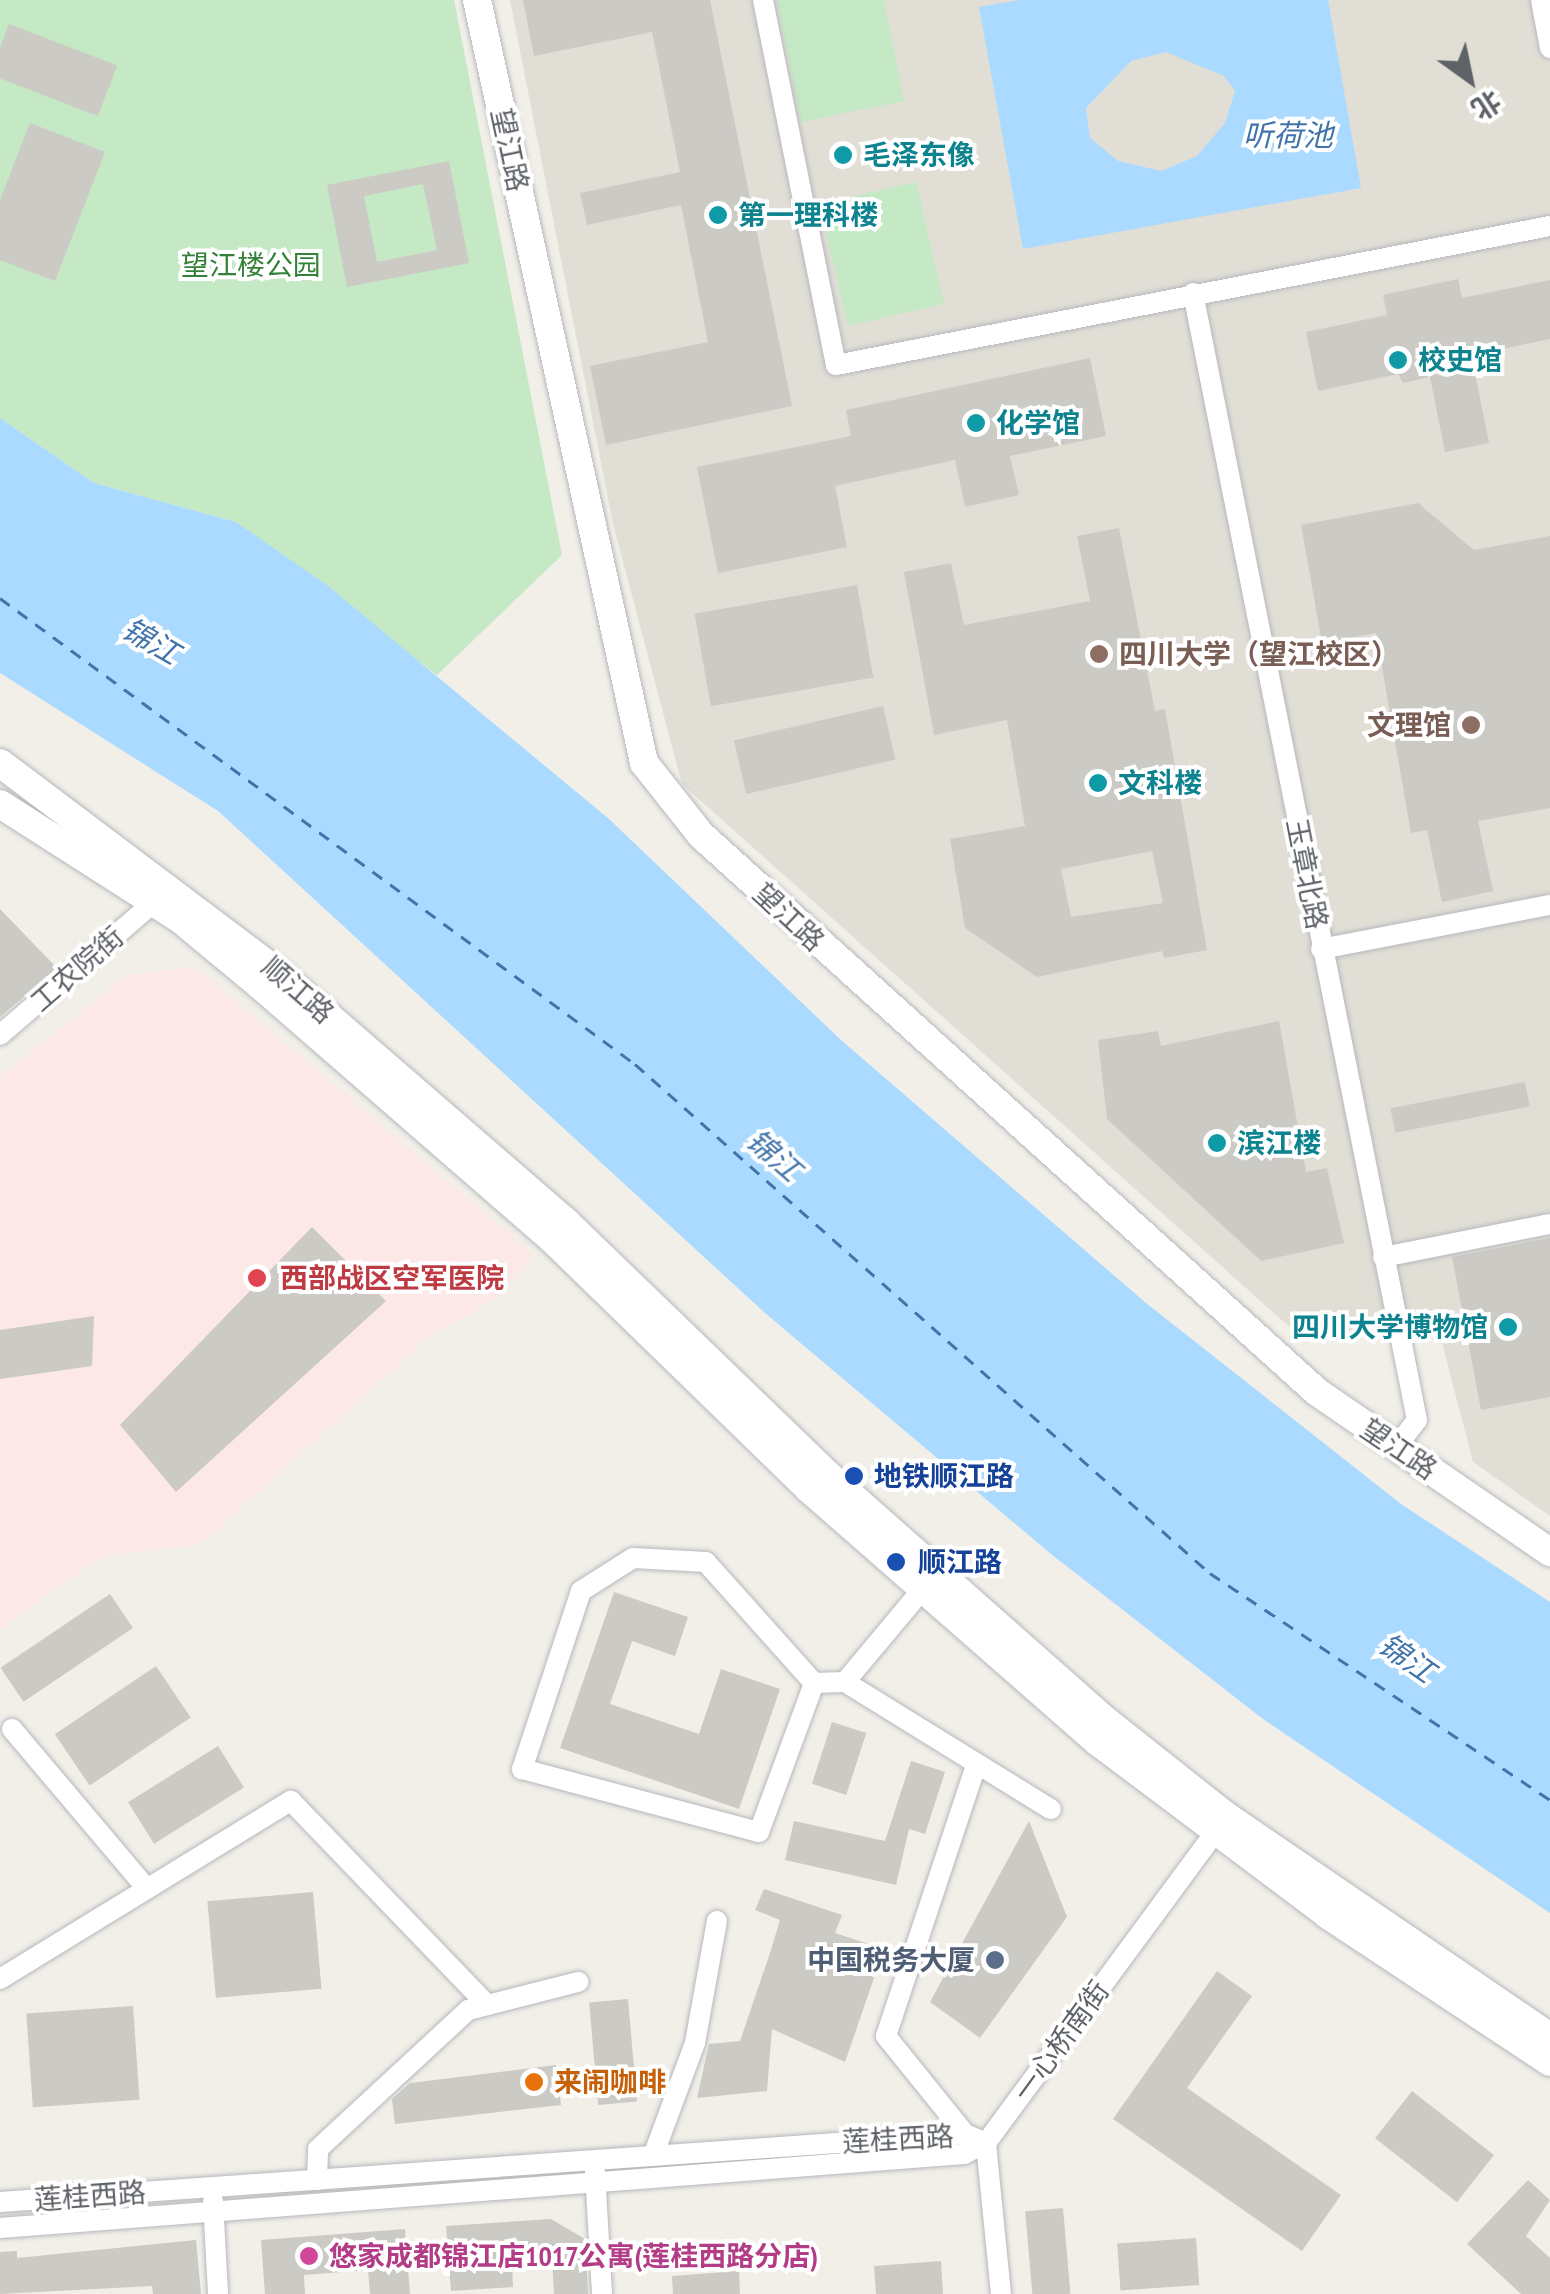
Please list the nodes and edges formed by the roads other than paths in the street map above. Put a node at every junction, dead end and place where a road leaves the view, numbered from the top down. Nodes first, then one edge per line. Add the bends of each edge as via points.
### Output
1 (477, 0) edge
2 (763, 0) edge
3 (1541, 0) edge
4 (1550, 48) edge
5 (1550, 226) edge
6 (1192, 293) junction
7 (0, 763) edge
8 (0, 804) edge
9 (154, 902) junction
10 (1550, 904) edge
11 (1322, 950) junction
12 (0, 1035) edge
13 (1550, 1224) edge
14 (1384, 1257) junction
15 (1396, 1446) junction
16 (1550, 1552) edge
17 (921, 1591) junction
18 (845, 1682) junction
19 (814, 1683) junction
20 (12, 1729) dead end
21 (976, 1765) junction
22 (1051, 1809) dead end
23 (1220, 1825) junction
24 (147, 1889) junction
25 (716, 1921) dead end
26 (0, 1979) edge
27 (578, 1982) dead end
28 (487, 2005) junction
29 (1550, 2037) edge
30 (1550, 2062) edge
31 (965, 2134) junction
32 (986, 2144) junction
33 (654, 2156) junction
34 (594, 2160) junction
35 (317, 2180) junction
36 (595, 2182) junction
37 (214, 2187) junction
38 (0, 2202) edge
39 (213, 2213) junction
40 (0, 2228) edge
41 (218, 2294) edge
42 (602, 2294) edge
43 (1002, 2294) edge

1 - 15 main road, 望江路 via 644,763 701,835 952,1068 1317,1392
2 - 6 street via 836,365
3 - 4 street
5 - 6 street
6 - 11 street, 玉章北路
7 - 23 main road, 顺江路 via 275,970 567,1223 960,1595
8 - 9 main road, 顺江路
9 - 12 street, 工农院街
9 - 17 main road, 顺江路 via 552,1239
10 - 11 street
11 - 14 street, 玉章北路
13 - 14 street
14 - 15 street, 玉章北路 via 1417,1420
15 - 16 main road, 望江路
17 - 18 street
17 - 23 main road, 顺江路
18 - 19 street
18 - 21 street
19 - 19 street via 760,1832 522,1769 581,1592 633,1558 706,1562
20 - 24 street
21 - 22 street
21 - 31 street via 886,2036
23 - 29 main road, 顺江路
23 - 30 main road, 顺江路
23 - 32 street, 一心桥南街
24 - 26 street
24 - 28 street via 291,1801
25 - 33 street via 695,2043
27 - 28 street
28 - 35 street via 468,2010 318,2148
31 - 32 street, 莲桂西路
31 - 33 street, 莲桂西路
32 - 36 street, 莲桂西路 via 964,2154
32 - 43 street
33 - 34 street, 莲桂西路
34 - 35 street, 莲桂西路
34 - 36 street
35 - 37 street, 莲桂西路
36 - 39 street, 莲桂西路
36 - 42 street
37 - 38 street, 莲桂西路
37 - 39 street
39 - 40 street, 莲桂西路
39 - 41 street

